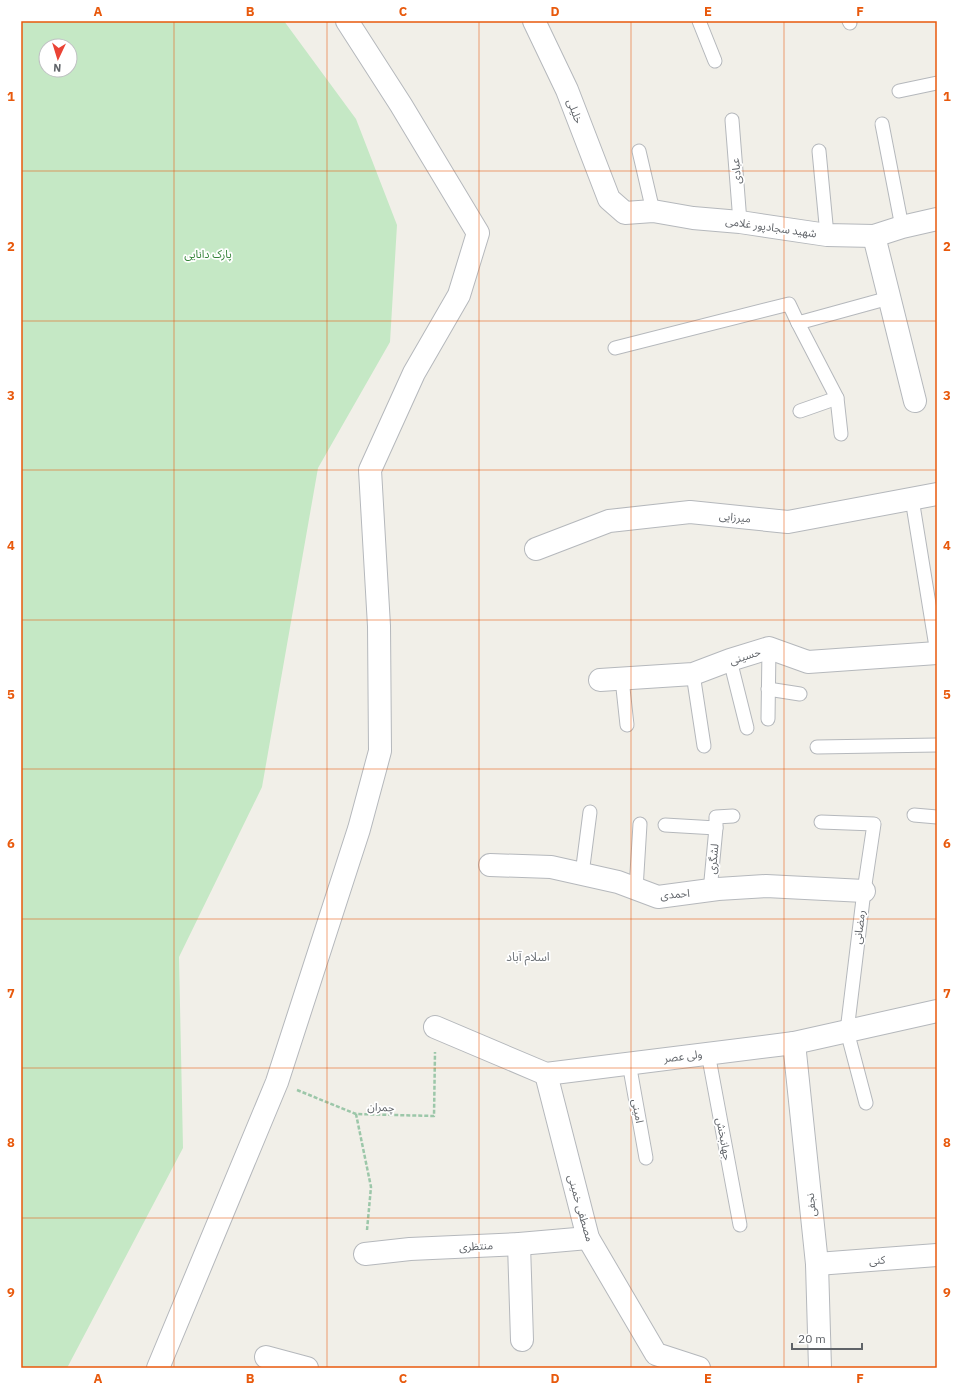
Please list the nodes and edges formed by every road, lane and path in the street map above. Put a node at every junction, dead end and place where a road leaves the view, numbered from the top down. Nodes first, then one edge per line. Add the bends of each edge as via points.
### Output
1 (347, 21) edge
2 (699, 21) edge
3 (540, 22) edge
4 (715, 61) dead end
5 (937, 83) edge
6 (899, 91) dead end
7 (732, 120) dead end
8 (882, 124) dead end
9 (639, 151) dead end
10 (819, 151) dead end
11 (609, 199) joint
12 (653, 212) junction
13 (937, 219) edge
14 (740, 222) junction
15 (902, 227) junction
16 (827, 235) junction
17 (874, 236) junction
18 (889, 298) junction
19 (798, 323) junction
20 (615, 348) dead end
21 (837, 398) junction
22 (915, 401) dead end
23 (800, 411) dead end
24 (841, 434) dead end
25 (937, 494) edge
26 (912, 499) junction
27 (536, 549) dead end
28 (769, 648) junction
29 (937, 653) edge
30 (730, 660) junction
31 (693, 674) junction
32 (622, 679) junction
33 (600, 680) dead end
34 (768, 689) junction
35 (800, 694) dead end
36 (768, 719) dead end
37 (627, 725) dead end
38 (747, 728) dead end
39 (937, 745) edge
40 (704, 746) dead end
41 (817, 747) dead end
42 (590, 812) dead end
43 (914, 815) dead end
44 (733, 816) dead end
45 (937, 817) edge
46 (821, 822) dead end
47 (640, 824) dead end
48 (665, 825) dead end
49 (716, 828) junction
50 (490, 865) dead end
51 (582, 874) junction
52 (636, 889) junction
53 (710, 891) junction
54 (864, 891) junction
55 (937, 1011) edge
56 (435, 1027) joint
57 (847, 1031) junction
58 (794, 1043) junction
59 (708, 1053) junction
60 (629, 1063) junction
61 (546, 1074) junction
62 (277, 1082) junction
63 (866, 1103) dead end
64 (356, 1114) junction
65 (646, 1158) dead end
66 (740, 1225) dead end
67 (588, 1238) junction
68 (519, 1244) junction
69 (365, 1254) joint
70 (937, 1255) edge
71 (817, 1264) junction
72 (522, 1340) dead end
73 (266, 1357) dead end
74 (158, 1368) edge
75 (307, 1368) edge
76 (699, 1368) edge
77 (820, 1368) edge

1 - 62 street via 478,233 459,295 414,373 370,470 379,626 380,751 360,829
2 - 4 lane
3 - 11 street, خلیلی
5 - 6 lane
7 - 14 lane, عبادی
8 - 15 lane
9 - 12 lane
10 - 16 lane
11 - 12 street, شهید سجادپور غلامی via 625,213
12 - 14 street, شهید سجادپور غلامی
13 - 15 street, شهید سجادپور غلامی
14 - 16 street, شهید سجادپور غلامی
15 - 17 street, شهید سجادپور غلامی
16 - 17 street, شهید سجادپور غلامی
17 - 18 street
18 - 19 lane
18 - 22 street
19 - 20 lane via 789,304
19 - 21 lane
21 - 23 lane
21 - 24 lane
25 - 26 street, میرزایی
26 - 27 street, میرزایی via 788,522 690,512 609,521
26 - 29 lane
28 - 29 street, حسینی via 808,662
28 - 30 street, حسینی
28 - 34 lane
30 - 31 street, حسینی
30 - 38 lane
31 - 32 street, حسینی
31 - 40 lane
32 - 33 street, حسینی
32 - 37 lane
34 - 35 lane
34 - 36 lane
39 - 41 lane
42 - 51 lane
43 - 45 lane
44 - 49 lane via 716,817
46 - 54 lane, رمضانی via 874,824
47 - 52 lane
48 - 49 lane
49 - 53 lane, لشگری
50 - 51 street, احمدی via 551,867
51 - 52 street, احمدی
52 - 53 street, احمدی via 658,897
53 - 54 street, احمدی via 766,886
54 - 57 lane, رمضانی
55 - 57 street, ولی عصر
56 - 61 street
56 - 64 path, چمران via 434,1116
57 - 58 street, ولی عصر
57 - 63 lane
58 - 59 street, ولی عصر
58 - 71 street, نجفی
59 - 60 street, ولی عصر
59 - 66 lane, جهانبخش
60 - 61 street, ولی عصر
60 - 65 lane, امینی
61 - 67 street, مصطفی خمینی
62 - 64 path
62 - 74 street
64 - 69 path, چمران via 371,1187
67 - 68 street, منتظری
67 - 76 street, مصطفی خمینی via 656,1354
68 - 69 street, منتظری via 410,1248
68 - 72 street
70 - 71 street, کنی
71 - 77 street, نجفی
73 - 75 street

